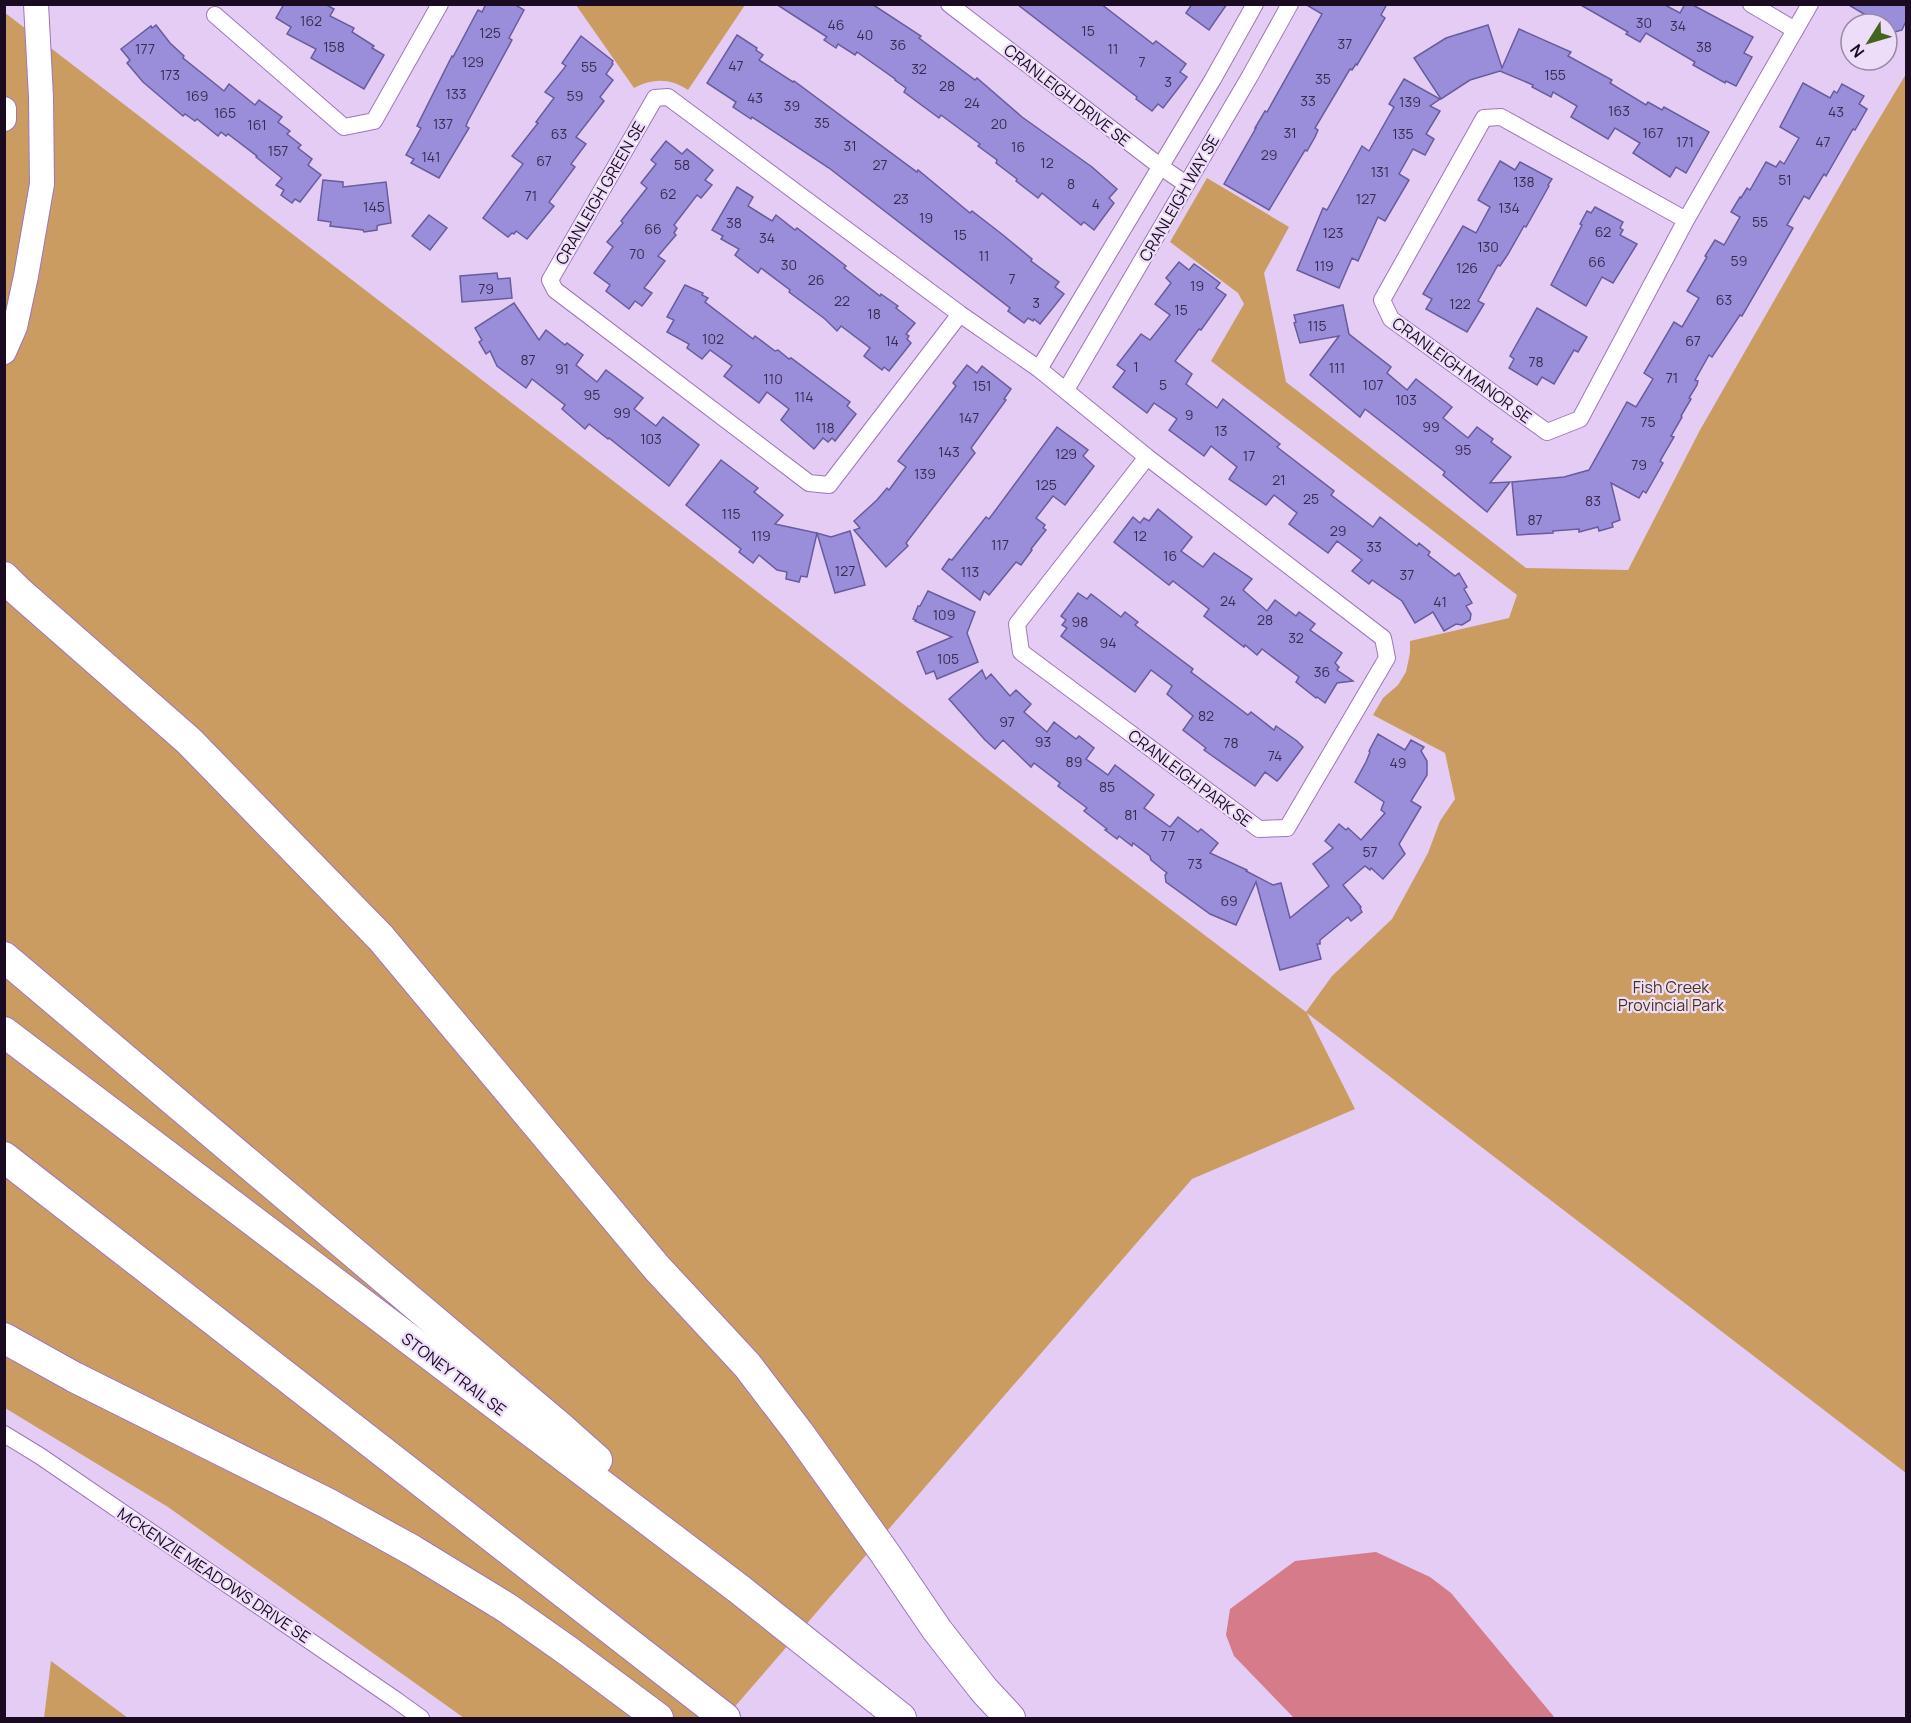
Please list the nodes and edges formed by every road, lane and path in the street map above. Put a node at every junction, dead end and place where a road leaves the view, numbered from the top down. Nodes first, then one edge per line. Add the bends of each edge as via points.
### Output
1 (36, 4) edge
2 (440, 4) edge
3 (949, 4) edge
4 (1255, 4) edge
5 (1290, 4) edge
6 (1751, 4) edge
7 (1805, 12) edge
8 (215, 15) dead end
9 (4, 110) edge
10 (4, 119) edge
11 (1161, 167) junction
12 (1186, 184) junction
13 (1686, 220) junction
14 (960, 314) junction
15 (4, 352) edge
16 (1039, 369) junction
17 (1066, 390) junction
18 (1147, 457) junction
19 (9, 583) edge
20 (4, 957) edge
21 (4, 1032) edge
22 (4, 1157) edge
23 (4, 1338) edge
24 (4, 1434) edge
25 (739, 1589) junction
26 (421, 1719) edge
27 (658, 1719) edge
28 (725, 1719) edge
29 (901, 1719) edge
30 (1010, 1719) edge

1 - 15 street via 42,184 15,327
2 - 8 street via 374,121 344,127
3 - 11 street, CRANLEIGH DRIVE SE
4 - 11 street, CRANLEIGH WAY SE
5 - 12 street, CRANLEIGH WAY SE
6 - 7 street, CRANLEIGH MANOR SE
7 - 13 street, CRANLEIGH MANOR SE
9 - 10 street
11 - 12 street, CRANLEIGH DRIVE SE
11 - 16 street, CRANLEIGH WAY SE
12 - 17 street, CRANLEIGH WAY SE
13 - 13 street, CRANLEIGH MANOR SE via 1501,117 1484,118 1382,300 1391,319 1547,432 1580,418
14 - 14 street, CRANLEIGH GREEN SE via 668,97 655,98 550,280 555,290 809,483 829,485
14 - 16 street, CRANLEIGH GREEN SE
16 - 17 street, CRANLEIGH PARK SE
17 - 18 street, CRANLEIGH PARK SE
18 - 18 street, CRANLEIGH PARK SE via 1383,639 1387,658 1287,828 1259,829 1021,652 1017,624
19 - 30 highway via 189,741 381,938 657,1268 747,1365 937,1630
20 - 25 highway via 560,1427
21 - 25 highway, STONEY TRAIL SE
22 - 28 highway
23 - 27 highway via 412,1550 507,1608
24 - 26 street, MCKENZIE MEADOWS DRIVE SE
25 - 29 highway, STONEY TRAIL SE

